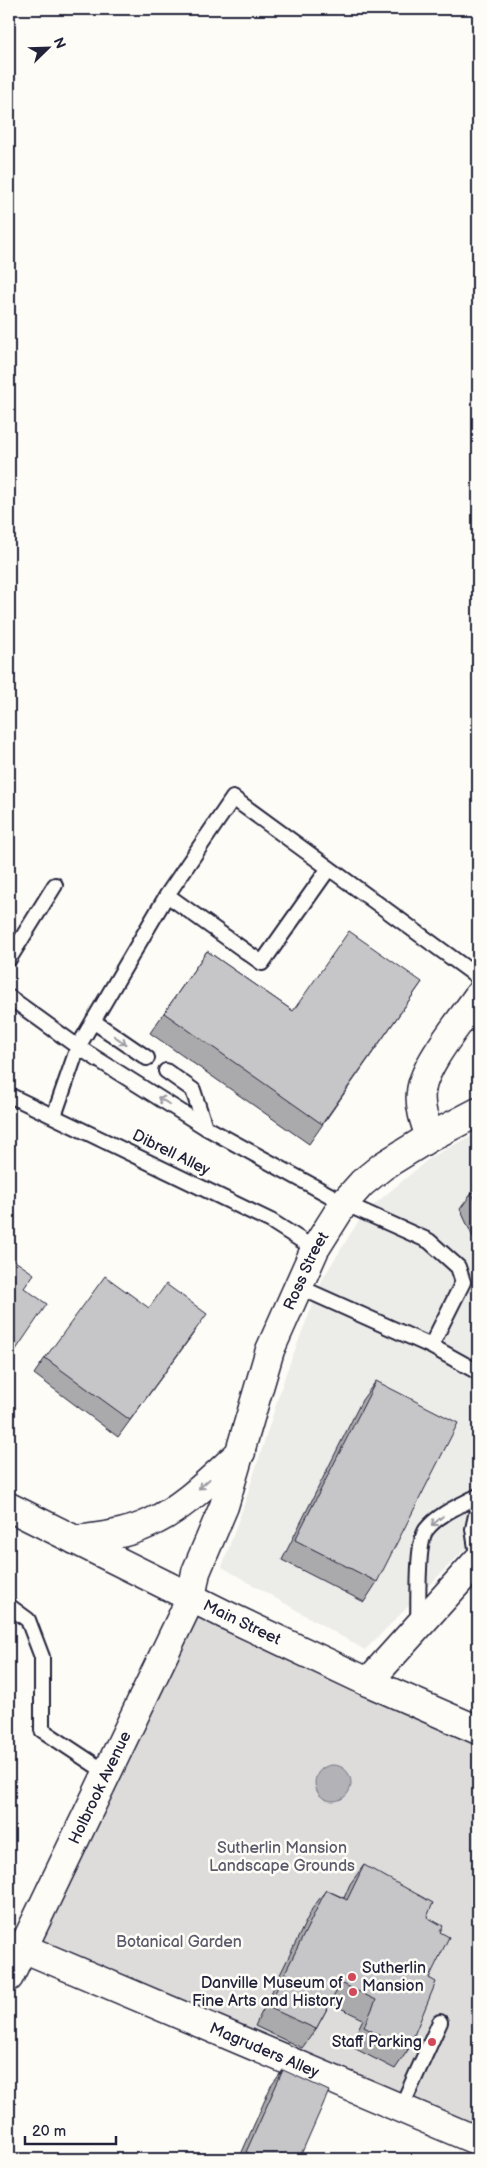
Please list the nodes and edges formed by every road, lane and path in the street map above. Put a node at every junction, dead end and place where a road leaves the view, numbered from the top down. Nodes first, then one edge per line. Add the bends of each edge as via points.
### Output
1 (329, 868) junction
2 (54, 885) dead end
3 (167, 895) junction
4 (9, 959) edge
5 (478, 977) edge
6 (478, 996) edge
7 (9, 997) edge
8 (93, 1021) junction
9 (78, 1047) junction
10 (147, 1058) dead end
11 (166, 1071) dead end
12 (9, 1095) edge
13 (478, 1112) edge
14 (54, 1116) junction
15 (205, 1127) junction
16 (430, 1137) junction
17 (344, 1203) junction
18 (315, 1248) junction
19 (298, 1286) junction
20 (431, 1346) junction
21 (478, 1372) edge
22 (241, 1452) junction
23 (478, 1496) edge
24 (478, 1506) edge
25 (9, 1507) edge
26 (76, 1540) junction
27 (478, 1561) edge
28 (191, 1598) junction
29 (9, 1606) edge
30 (418, 1626) junction
31 (368, 1682) junction
32 (478, 1730) edge
33 (107, 1773) junction
34 (23, 1948) junction
35 (9, 1977) edge
36 (440, 2022) dead end
37 (401, 2108) junction
38 (478, 2141) edge

1 - 3 lane via 262,962
1 - 3 lane via 233,798
1 - 5 lane
2 - 4 lane
3 - 8 lane
6 - 16 street via 426,1072 421,1092
7 - 9 lane
8 - 9 lane
8 -> 10 lane
9 - 14 lane
15 -> 9 lane
11 - 15 lane via 194,1090
12 - 14 lane, Dibrell Alley
13 - 16 street, Ross Street
14 - 18 lane, Dibrell Alley via 270,1221
15 - 17 lane
16 - 17 street, Ross Street via 383,1166
17 - 18 street, Ross Street
17 - 20 lane via 430,1240 458,1267 463,1282
18 - 19 street, Ross Street
19 - 20 lane
19 - 22 street, Ross Street via 270,1350
20 - 21 lane
22 -> 26 street via 182,1504 150,1523 118,1534
22 - 28 street, Ross Street via 224,1506 196,1572
23 -> 30 lane via 440,1518 425,1531 419,1561
24 - 27 lane via 473,1529
25 - 26 street, Main Street
26 - 28 street, Main Street
27 - 30 street
28 - 31 street, Main Street
28 - 33 street, Holbrook Avenue
29 - 33 lane via 28,1620 42,1657 42,1730
30 - 31 street
31 - 32 street, Main Street
33 - 34 street, Holbrook Avenue
34 - 35 street, Holbrook Avenue
34 - 37 street, Magruders Alley
36 - 37 lane
37 - 38 street, Magruders Alley

